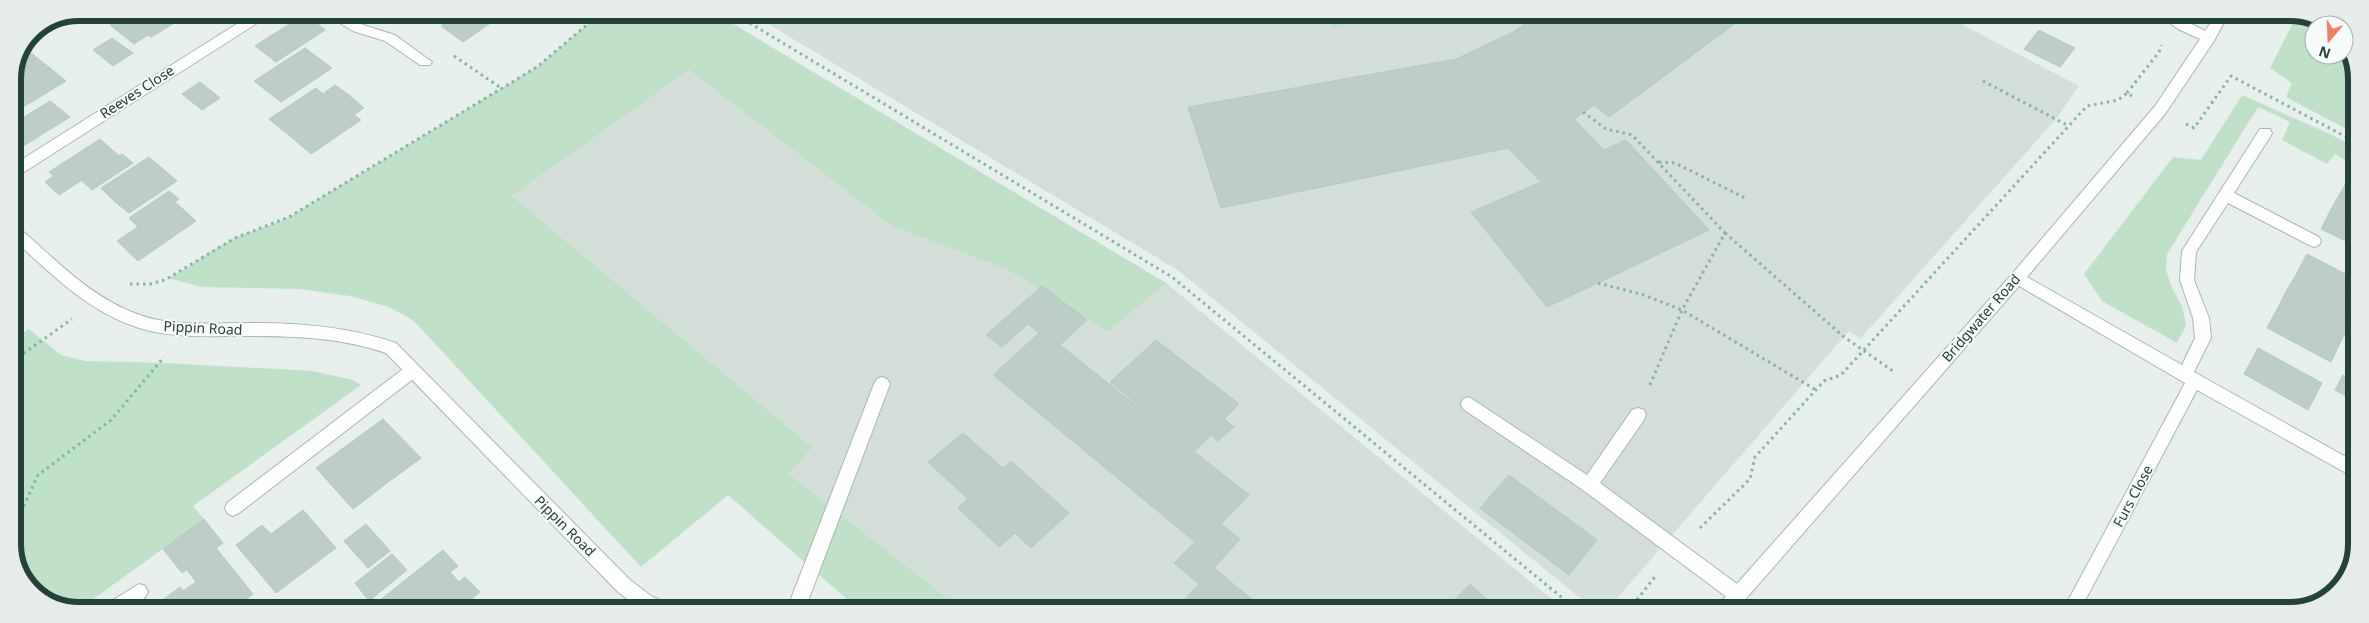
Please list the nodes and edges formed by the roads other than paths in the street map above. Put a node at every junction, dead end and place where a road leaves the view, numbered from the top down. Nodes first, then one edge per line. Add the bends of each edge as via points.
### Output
1 (250, 21) edge
2 (346, 21) edge
3 (2176, 21) edge
4 (2219, 21) edge
5 (2209, 38) junction
6 (425, 62) dead end
7 (2265, 133) dead end
8 (21, 166) edge
9 (2225, 195) junction
10 (21, 239) edge
11 (2314, 242) dead end
12 (2017, 278) junction
13 (412, 372) junction
14 (2189, 378) junction
15 (882, 384) dead end
16 (1469, 404) dead end
17 (1638, 415) road end
18 (2348, 467) edge
19 (1588, 485) junction
20 (233, 508) dead end
21 (139, 592) dead end
22 (1738, 595) junction
23 (125, 602) edge
24 (645, 602) edge
25 (799, 602) edge
26 (1731, 602) edge
27 (2075, 602) edge

1 - 8 street, Reeves Close
2 - 6 street via 390,38
3 - 5 street
4 - 5 street, Bridgwater Road
5 - 12 street, Bridgwater Road via 2160,110
7 - 9 street, Furs Close
9 - 11 street
9 - 14 street, Furs Close via 2189,251 2186,264 2187,280 2201,318 2203,338
10 - 13 street, Pippin Road via 96,302 133,320 166,328 321,333 369,339 391,348
12 - 14 street
12 - 22 street, Bridgwater Road
13 - 20 street
13 - 24 street, Pippin Road via 624,586
14 - 18 street
14 - 27 street, Furs Close
15 - 25 street
16 - 19 street
17 - 19 street
19 - 22 street
21 - 23 street
22 - 26 street, Bridgwater Road

